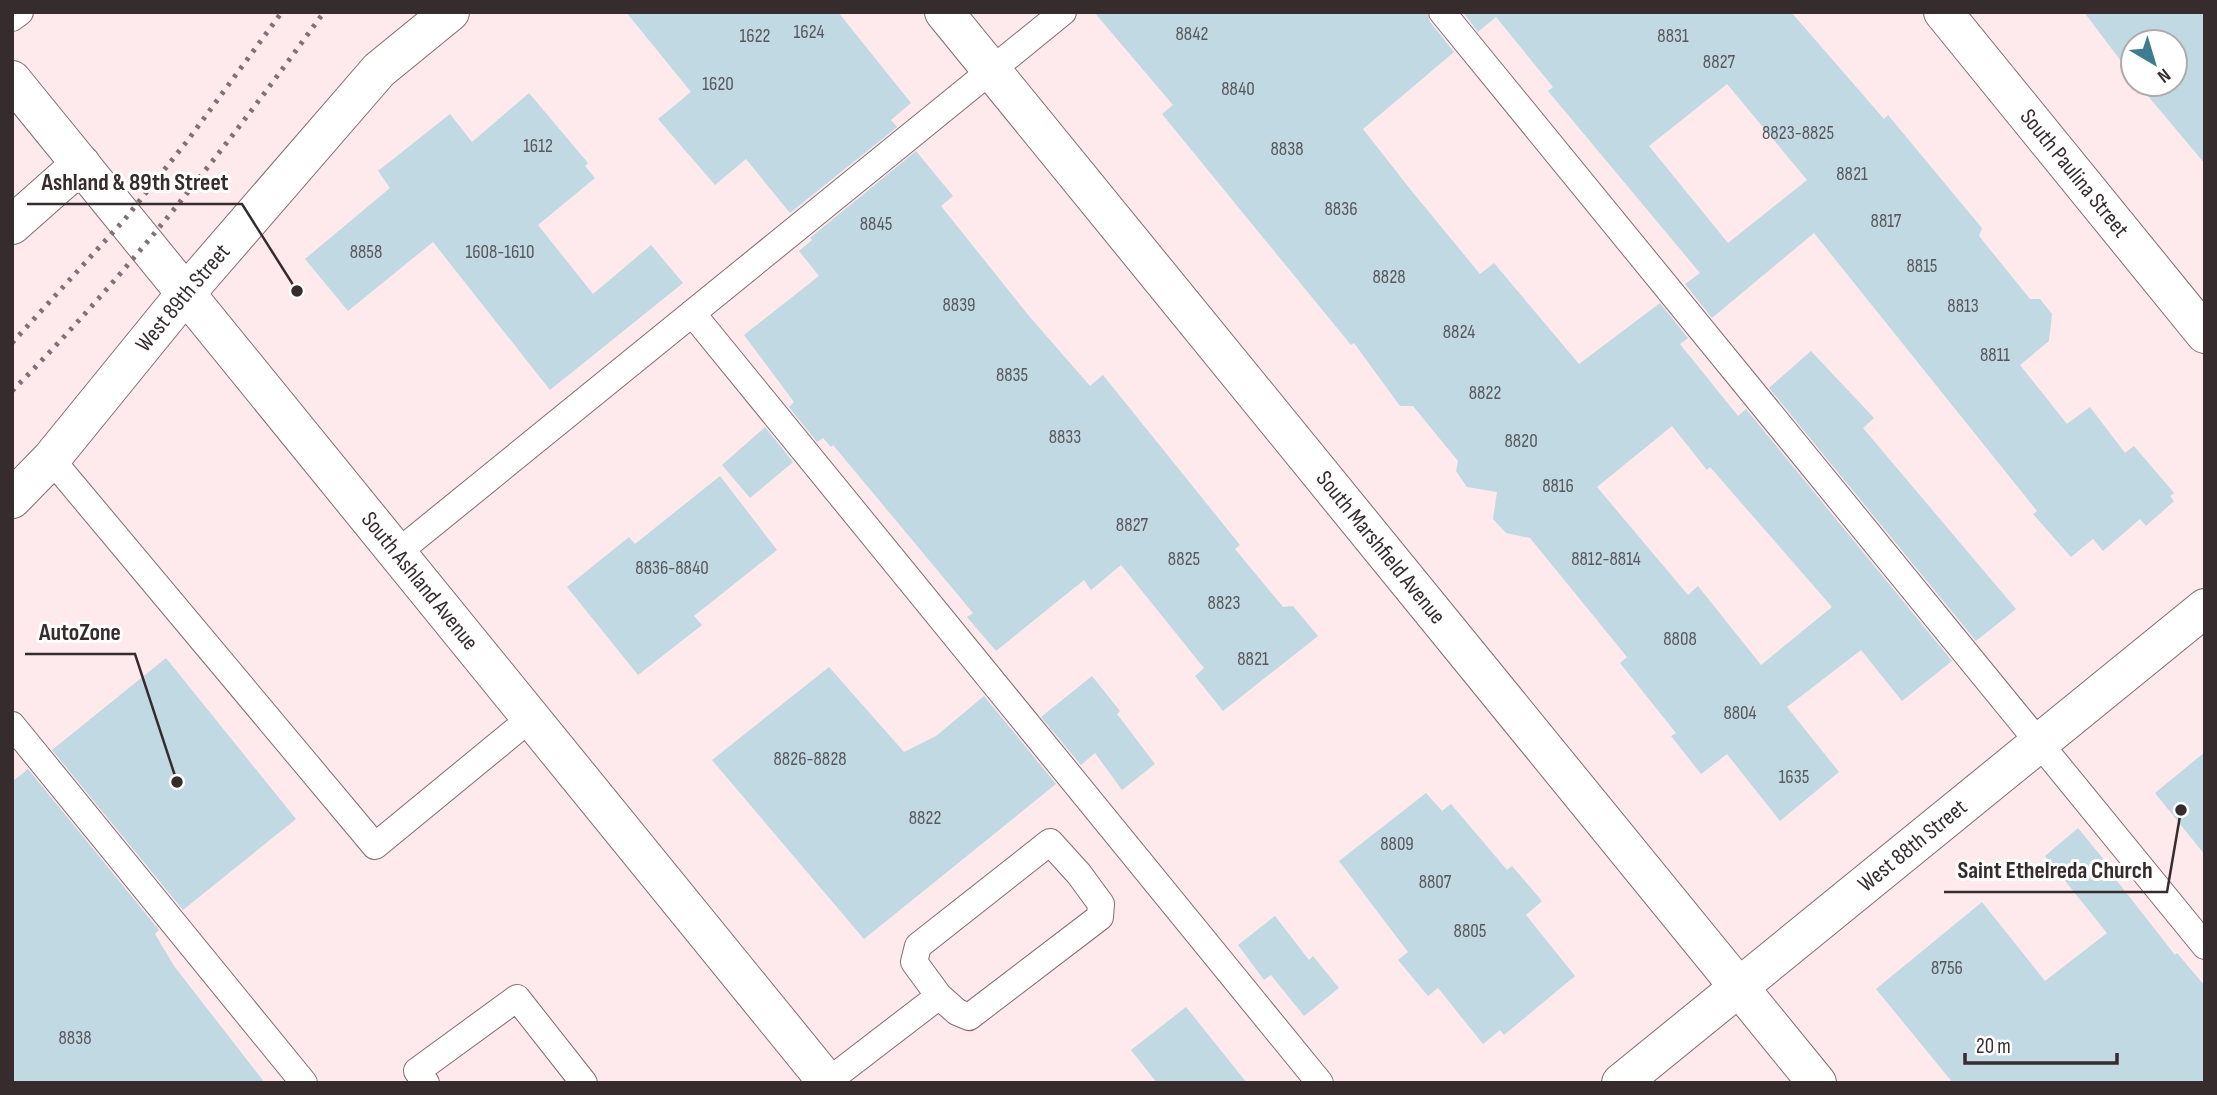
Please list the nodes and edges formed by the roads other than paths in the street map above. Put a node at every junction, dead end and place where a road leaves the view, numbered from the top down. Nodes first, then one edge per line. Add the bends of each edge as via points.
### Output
1 (20, 12) edge
2 (450, 12) edge
3 (944, 12) edge
4 (1063, 12) edge
5 (1442, 12) edge
6 (1942, 12) edge
7 (12, 19) edge
8 (991, 70) junction
9 (12, 80) edge
10 (81, 164) junction
11 (12, 225) edge
12 (186, 293) junction
13 (692, 313) junction
14 (2205, 334) edge
15 (51, 460) junction
16 (12, 499) edge
17 (397, 553) junction
18 (2205, 608) edge
19 (532, 718) junction
20 (12, 725) edge
21 (2040, 742) junction
22 (2205, 946) edge
23 (1739, 987) junction
24 (939, 996) junction
25 (304, 1083) edge
26 (426, 1083) edge
27 (584, 1083) edge
28 (827, 1083) edge
29 (1320, 1083) edge
30 (1621, 1083) edge
31 (1816, 1083) edge

1 - 7 lane
2 - 12 street, West 89th Street via 379,70
3 - 8 street, South Marshfield Avenue
4 - 8 lane
5 - 21 lane
6 - 14 street, South Paulina Street
8 - 13 lane
8 - 23 street, South Marshfield Avenue
9 - 10 street, South Ashland Avenue
10 - 11 street
10 - 12 street, South Ashland Avenue
12 - 15 street, West 89th Street
12 - 17 street, South Ashland Avenue
13 - 17 lane
13 - 29 lane
15 - 16 street, West 89th Street
15 - 19 lane via 375,846
17 - 19 street, South Ashland Avenue
18 - 21 street, West 88th Street
19 - 28 street, South Ashland Avenue
20 - 25 lane
21 - 22 lane
21 - 23 street, West 88th Street
23 - 30 street, West 88th Street
23 - 31 street, South Marshfield Avenue
24 - 24 lane via 969,1017 1100,917 1101,904 1049,842 918,946 914,962
24 - 28 lane
26 - 27 lane via 417,1071 517,998

